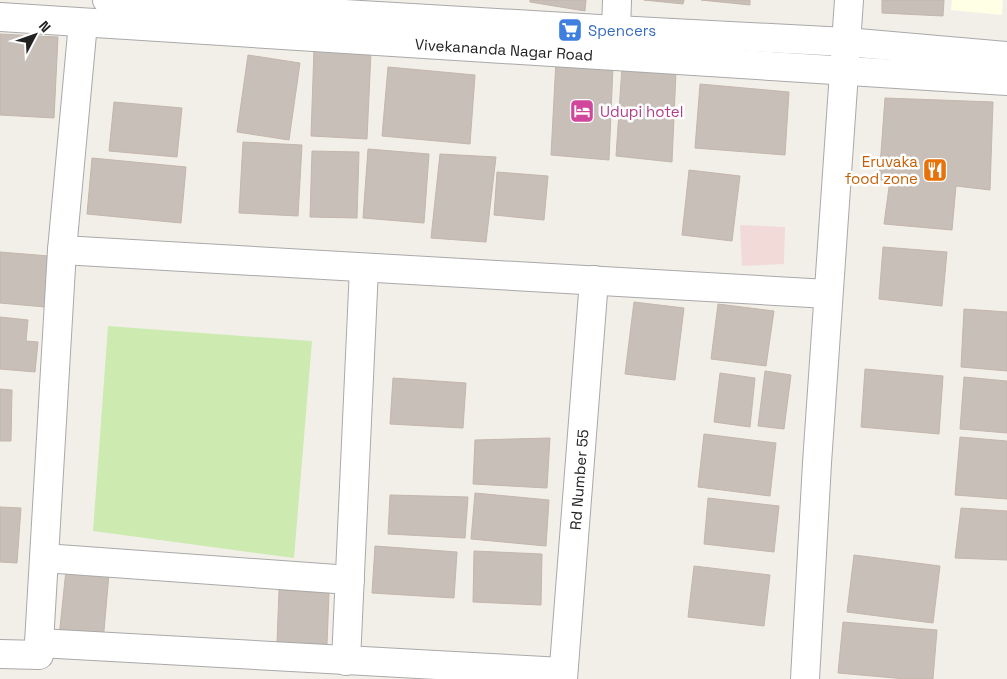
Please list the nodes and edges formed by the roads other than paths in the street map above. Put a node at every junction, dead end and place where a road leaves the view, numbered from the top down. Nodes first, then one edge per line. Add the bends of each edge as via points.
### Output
1 (107, 0) edge
2 (617, 0) edge
3 (849, 0) edge
4 (0, 17) edge
5 (83, 22) junction
6 (616, 30) junction
7 (846, 42) junction
8 (1007, 56) edge
9 (844, 71) junction
10 (1007, 81) edge
11 (62, 250) junction
12 (364, 268) junction
13 (594, 280) junction
14 (828, 294) junction
15 (44, 558) junction
16 (350, 580) junction
17 (38, 643) junction
18 (0, 654) edge
19 (346, 661) junction
20 (563, 676) edge
21 (805, 679) edge

1 - 6 street, Vivekananda Nagar Road
2 - 6 street
3 - 7 street
4 - 5 street, Vivekananda Nagar Road
5 - 9 street, Vivekananda Nagar Road
5 - 11 street
6 - 7 street, Vivekananda Nagar Road
7 - 8 street, Vivekananda Nagar Road
7 - 9 street
9 - 10 street, Vivekananda Nagar Road
9 - 14 street
11 - 12 street
11 - 15 street
12 - 13 street
12 - 16 street
13 - 14 street
13 - 20 street, Rd Number 55
14 - 21 street
15 - 16 street
15 - 17 street
16 - 19 street
17 - 18 street via 39,655
17 - 19 street
19 - 20 street

